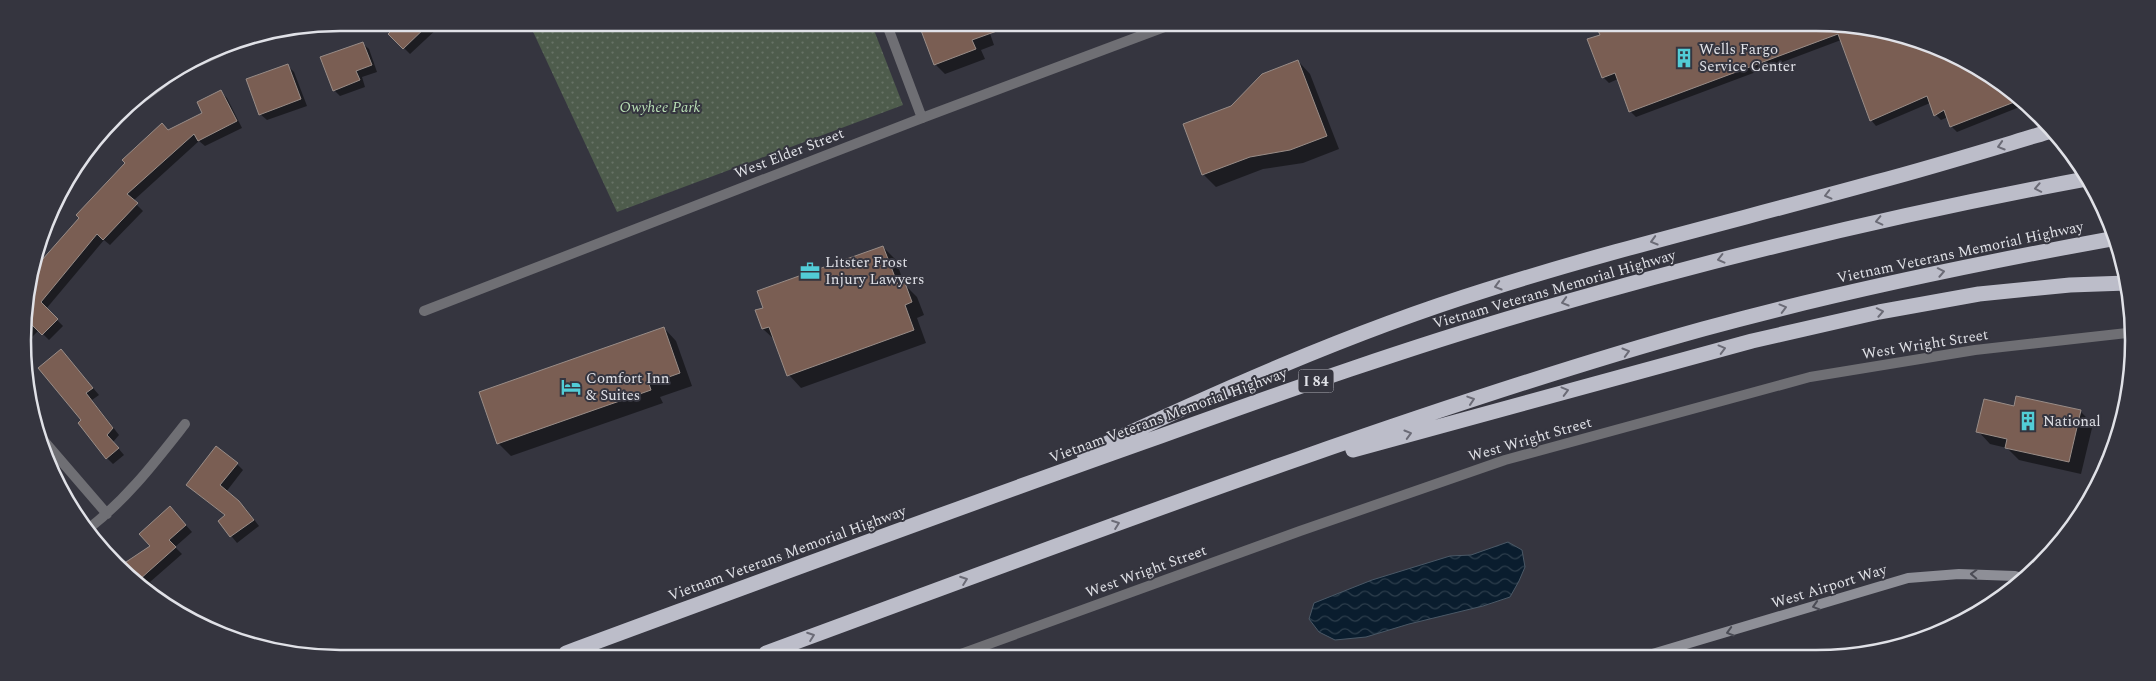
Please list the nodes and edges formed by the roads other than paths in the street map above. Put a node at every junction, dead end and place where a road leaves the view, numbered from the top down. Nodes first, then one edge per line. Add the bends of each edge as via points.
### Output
1 (889, 31) edge
2 (1154, 31) edge
3 (922, 118) junction
4 (2044, 133) edge
5 (2080, 180) edge
6 (2108, 240) edge
7 (2119, 283) edge
8 (424, 311) dead end
9 (2125, 333) edge
10 (185, 424) dead end
11 (52, 450) edge
12 (1210, 490) junction
13 (984, 498) junction
14 (107, 514) junction
15 (92, 525) edge
16 (2015, 576) edge
17 (574, 650) edge
18 (774, 650) edge
19 (972, 650) edge
20 (1666, 650) edge

1 - 3 street
2 - 3 street, West Elder Street
3 - 8 street, West Elder Street
4 -> 13 highway via 1485,290 1344,341 1236,385
5 -> 13 highway, Vietnam Veterans Memorial Highway / I 84 via 1788,242 1537,310 1306,384
12 -> 6 highway, Vietnam Veterans Memorial Highway via 1501,390 1703,330 1917,276
12 -> 7 highway via 1752,341 1879,312 1980,294
9 - 19 street, West Wright Street via 1975,350 1810,377 1524,455 1291,534
10 - 14 street via 144,477
11 - 14 street
18 -> 12 highway, Vietnam Veterans Memorial Highway
13 - 17 highway, Vietnam Veterans Memorial Highway / I 84
14 - 15 street
16 -> 20 main road, West Airport Way via 1960,574 1908,578

